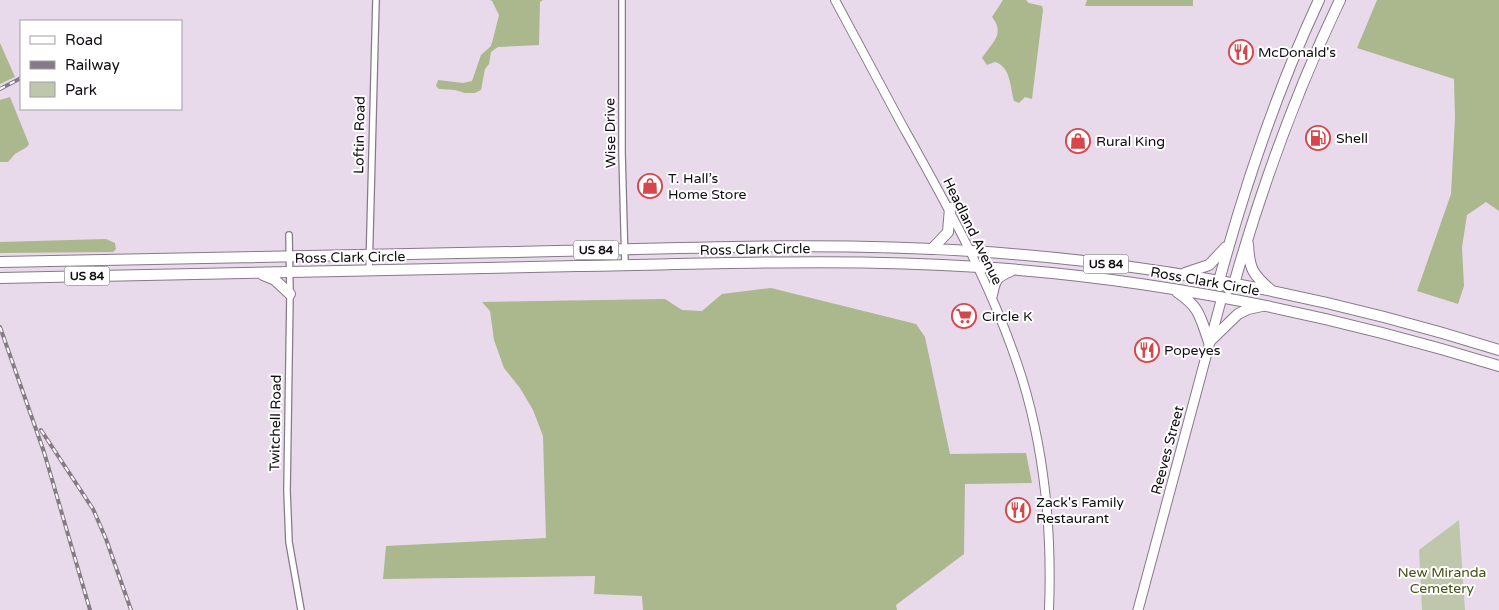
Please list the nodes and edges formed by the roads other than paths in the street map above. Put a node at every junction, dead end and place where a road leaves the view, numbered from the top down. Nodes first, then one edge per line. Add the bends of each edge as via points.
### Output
1 (376, 0) edge
2 (622, 0) edge
3 (835, 0) edge
4 (1319, 0) edge
5 (1340, 0) edge
6 (950, 208) junction
7 (288, 235) dead end
8 (1248, 236) junction
9 (1229, 244) junction
10 (932, 249) junction
11 (625, 250) junction
12 (971, 251) junction
13 (369, 255) junction
14 (289, 256) junction
15 (0, 262) edge
16 (626, 265) junction
17 (978, 267) junction
18 (1015, 270) junction
19 (369, 271) junction
20 (290, 272) junction
21 (257, 273) junction
22 (1179, 274) junction
23 (1, 278) edge
24 (1219, 281) junction
25 (1234, 284) junction
26 (1171, 289) junction
27 (1273, 291) junction
28 (290, 294) junction
29 (992, 296) junction
30 (1222, 297) junction
31 (1264, 305) junction
32 (1209, 342) junction
33 (1499, 350) edge
34 (1499, 366) edge
35 (301, 610) edge
36 (1049, 610) edge
37 (1138, 610) edge

1 - 13 street, Loftin Road
2 - 11 street, Wise Drive
3 - 6 main road, Headland Avenue
4 - 9 highway, Reeves Street via 1275,106
5 - 8 highway, Reeves Street via 1290,114
6 - 10 highway via 948,232
6 - 12 main road, Headland Avenue
7 - 14 street, Twitchell Road
8 - 25 highway, Reeves Street
8 - 27 highway via 1252,270
9 - 22 highway via 1208,265
9 - 24 highway, Reeves Street
10 - 11 highway, Ross Clark Circle / US 84 via 809,246
10 - 12 highway, Ross Clark Circle / US 84
11 - 13 highway, Ross Clark Circle / US 84
11 - 16 street, Wise Drive
12 - 17 main road, Headland Avenue
12 - 22 highway, Ross Clark Circle / US 84
13 - 14 highway, Ross Clark Circle / US 84
13 - 19 street, Loftin Road
14 - 15 highway, Ross Clark Circle / US 84
14 - 20 street, Twitchell Road
16 - 17 highway, Ross Clark Circle / US 84 via 833,262
16 - 19 highway, Ross Clark Circle / US 84
17 - 18 highway, Ross Clark Circle / US 84
17 - 29 main road, Headland Avenue
18 - 26 highway, Ross Clark Circle / US 84
18 - 29 highway via 1000,275
19 - 20 highway, Ross Clark Circle / US 84
20 - 21 highway, Ross Clark Circle / US 84
20 - 28 street, Twitchell Road
21 - 23 highway, Ross Clark Circle / US 84
21 - 28 highway via 275,280
22 - 24 highway, Ross Clark Circle / US 84
24 - 25 highway, Ross Clark Circle / US 84
24 - 30 highway, Reeves Street
25 - 27 highway, Ross Clark Circle / US 84
25 - 30 highway, Reeves Street
26 - 30 highway, Ross Clark Circle / US 84
26 - 32 highway via 1197,308
27 - 33 highway, Ross Clark Circle / US 84 via 1360,311
28 - 35 street, Twitchell Road via 287,501 289,542
29 - 36 main road, Headland Avenue via 1022,380 1041,459 1048,527
30 - 31 highway, Ross Clark Circle / US 84
30 - 32 main road, Reeves Street
31 - 32 highway via 1238,314
31 - 34 highway, Ross Clark Circle / US 84 via 1383,333
32 - 37 main road, Reeves Street

